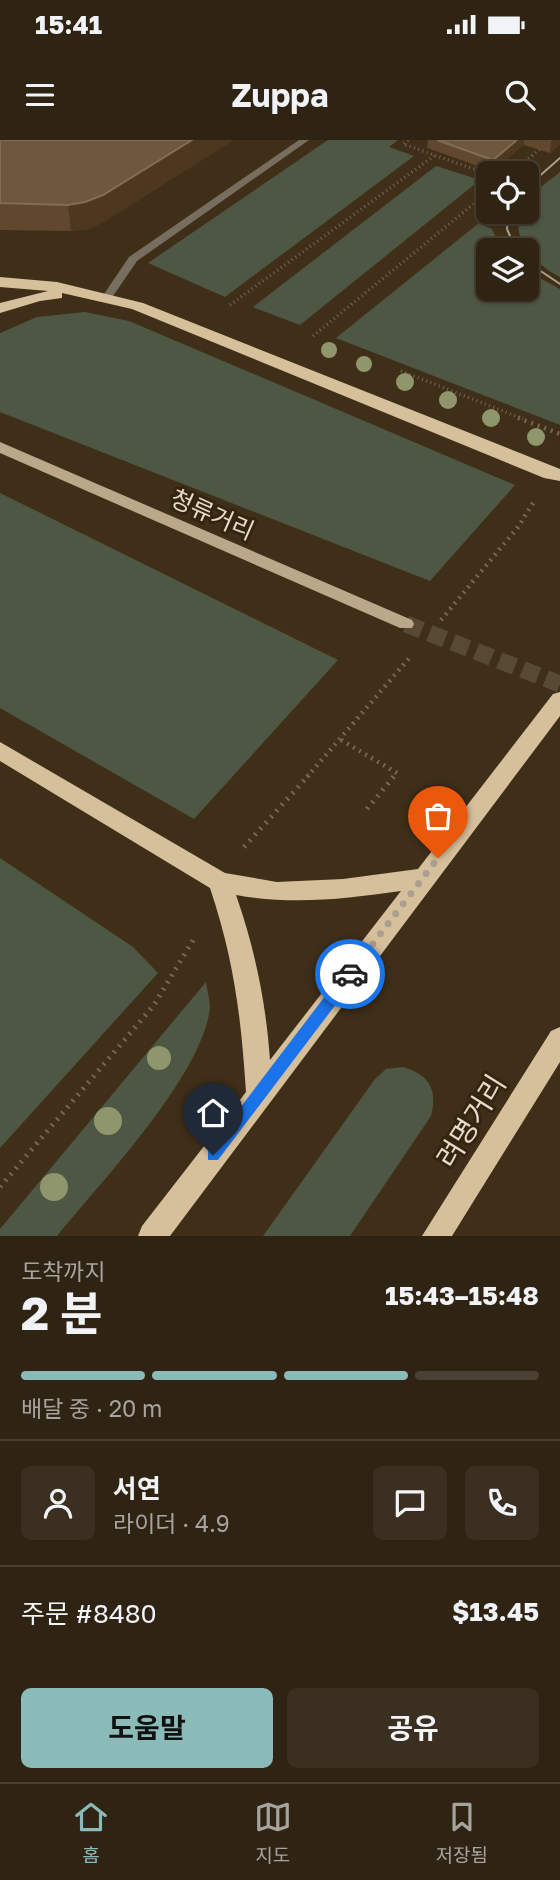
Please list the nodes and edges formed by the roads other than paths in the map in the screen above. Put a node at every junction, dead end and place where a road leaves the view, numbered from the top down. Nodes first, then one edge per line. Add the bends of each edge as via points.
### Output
1 (305, 140) edge
2 (0, 282) edge
3 (107, 297) junction
4 (0, 308) edge
5 (0, 447) edge
6 (557, 477) edge
7 (405, 624) tunnel mouth
8 (560, 700) edge
9 (0, 750) edge
10 (423, 878) junction
11 (220, 882) junction
12 (560, 1040) edge
13 (259, 1094) junction
14 (152, 1236) edge
15 (436, 1236) edge

1 - 3 street via 133,259
2 - 3 highway
3 - 4 highway via 39,296
3 - 6 highway
5 - 7 main road, 청류거리
8 - 10 highway
9 - 11 highway
10 - 11 highway via 277,892
10 - 13 highway
11 - 13 highway via 241,945 254,1020
12 - 15 highway, 려명거리
13 - 14 highway

